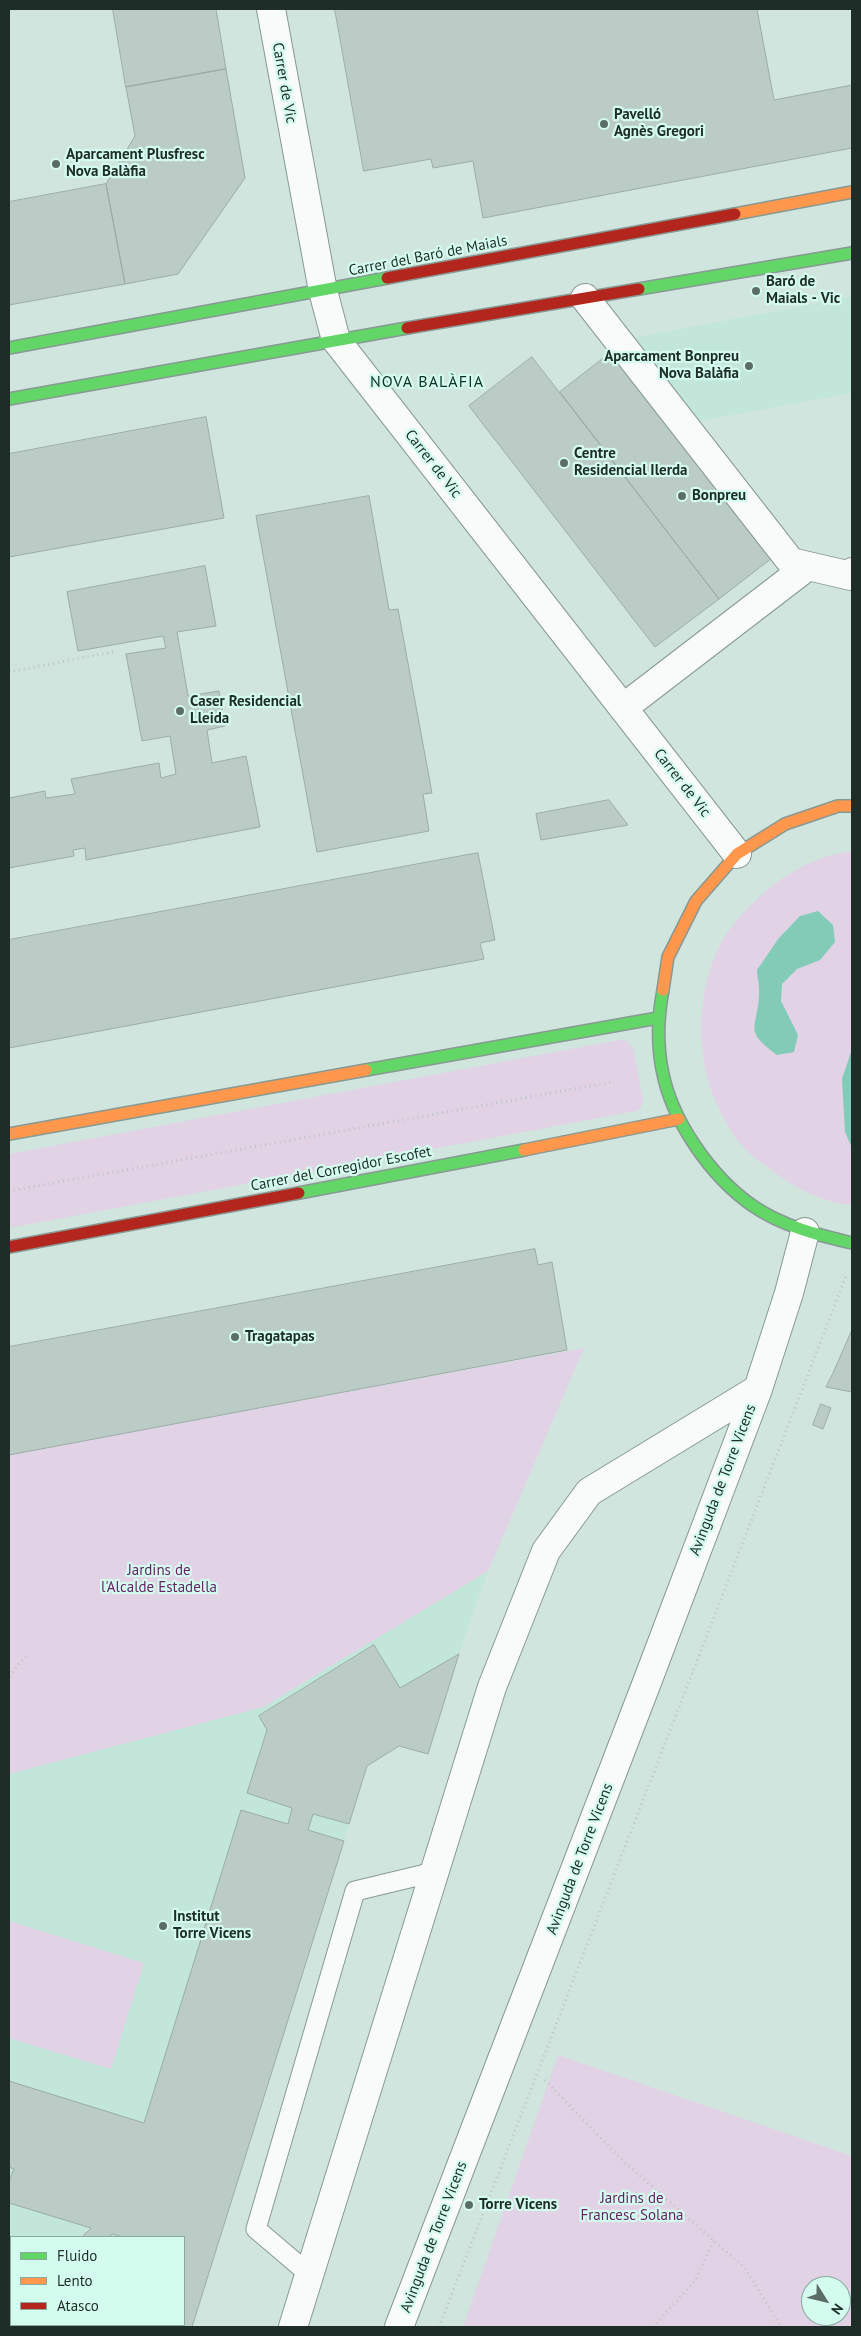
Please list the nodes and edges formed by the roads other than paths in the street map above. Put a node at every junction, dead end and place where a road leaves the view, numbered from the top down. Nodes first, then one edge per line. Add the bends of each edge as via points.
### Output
1 (271, 9) edge
2 (852, 192) edge
3 (852, 253) edge
4 (323, 291) junction
5 (584, 298) junction
6 (336, 340) junction
7 (9, 348) edge
8 (9, 400) edge
9 (808, 566) junction
10 (852, 572) edge
11 (624, 708) junction
12 (852, 806) edge
13 (737, 854) junction
14 (658, 1018) junction
15 (679, 1119) junction
16 (9, 1134) edge
17 (805, 1232) junction
18 (852, 1242) edge
19 (9, 1247) edge
20 (758, 1389) junction
21 (434, 1872) junction
22 (309, 2274) junction
23 (293, 2327) edge
24 (399, 2327) edge

1 - 4 street, Carrer de Vic
2 - 4 street, Carrer del Baró de Maials
3 - 5 street
4 - 6 street, Carrer de Vic
4 - 7 street, Carrer del Baró de Maials
5 - 6 street
5 - 9 street via 791,562
6 - 8 street
6 - 11 street, Carrer de Vic
9 - 10 street via 851,576
9 - 11 street
11 - 13 street, Carrer de Vic
12 - 13 street via 838,806 785,824
13 - 14 street via 696,901 668,957
14 - 15 street via 662,1070
14 - 16 street
15 - 17 street via 710,1168 753,1206
15 - 19 street, Carrer del Corregidor Escofet via 614,1134
17 - 18 street
17 - 20 street, Avinguda de Torre Vicens
20 - 21 street, Avinguda de Torre Vicens via 589,1492 546,1551 492,1687
20 - 24 street, Avinguda de Torre Vicens
21 - 22 street, Avinguda de Torre Vicens
21 - 22 lane via 355,1891 256,2228
22 - 23 street, Avinguda de Torre Vicens

